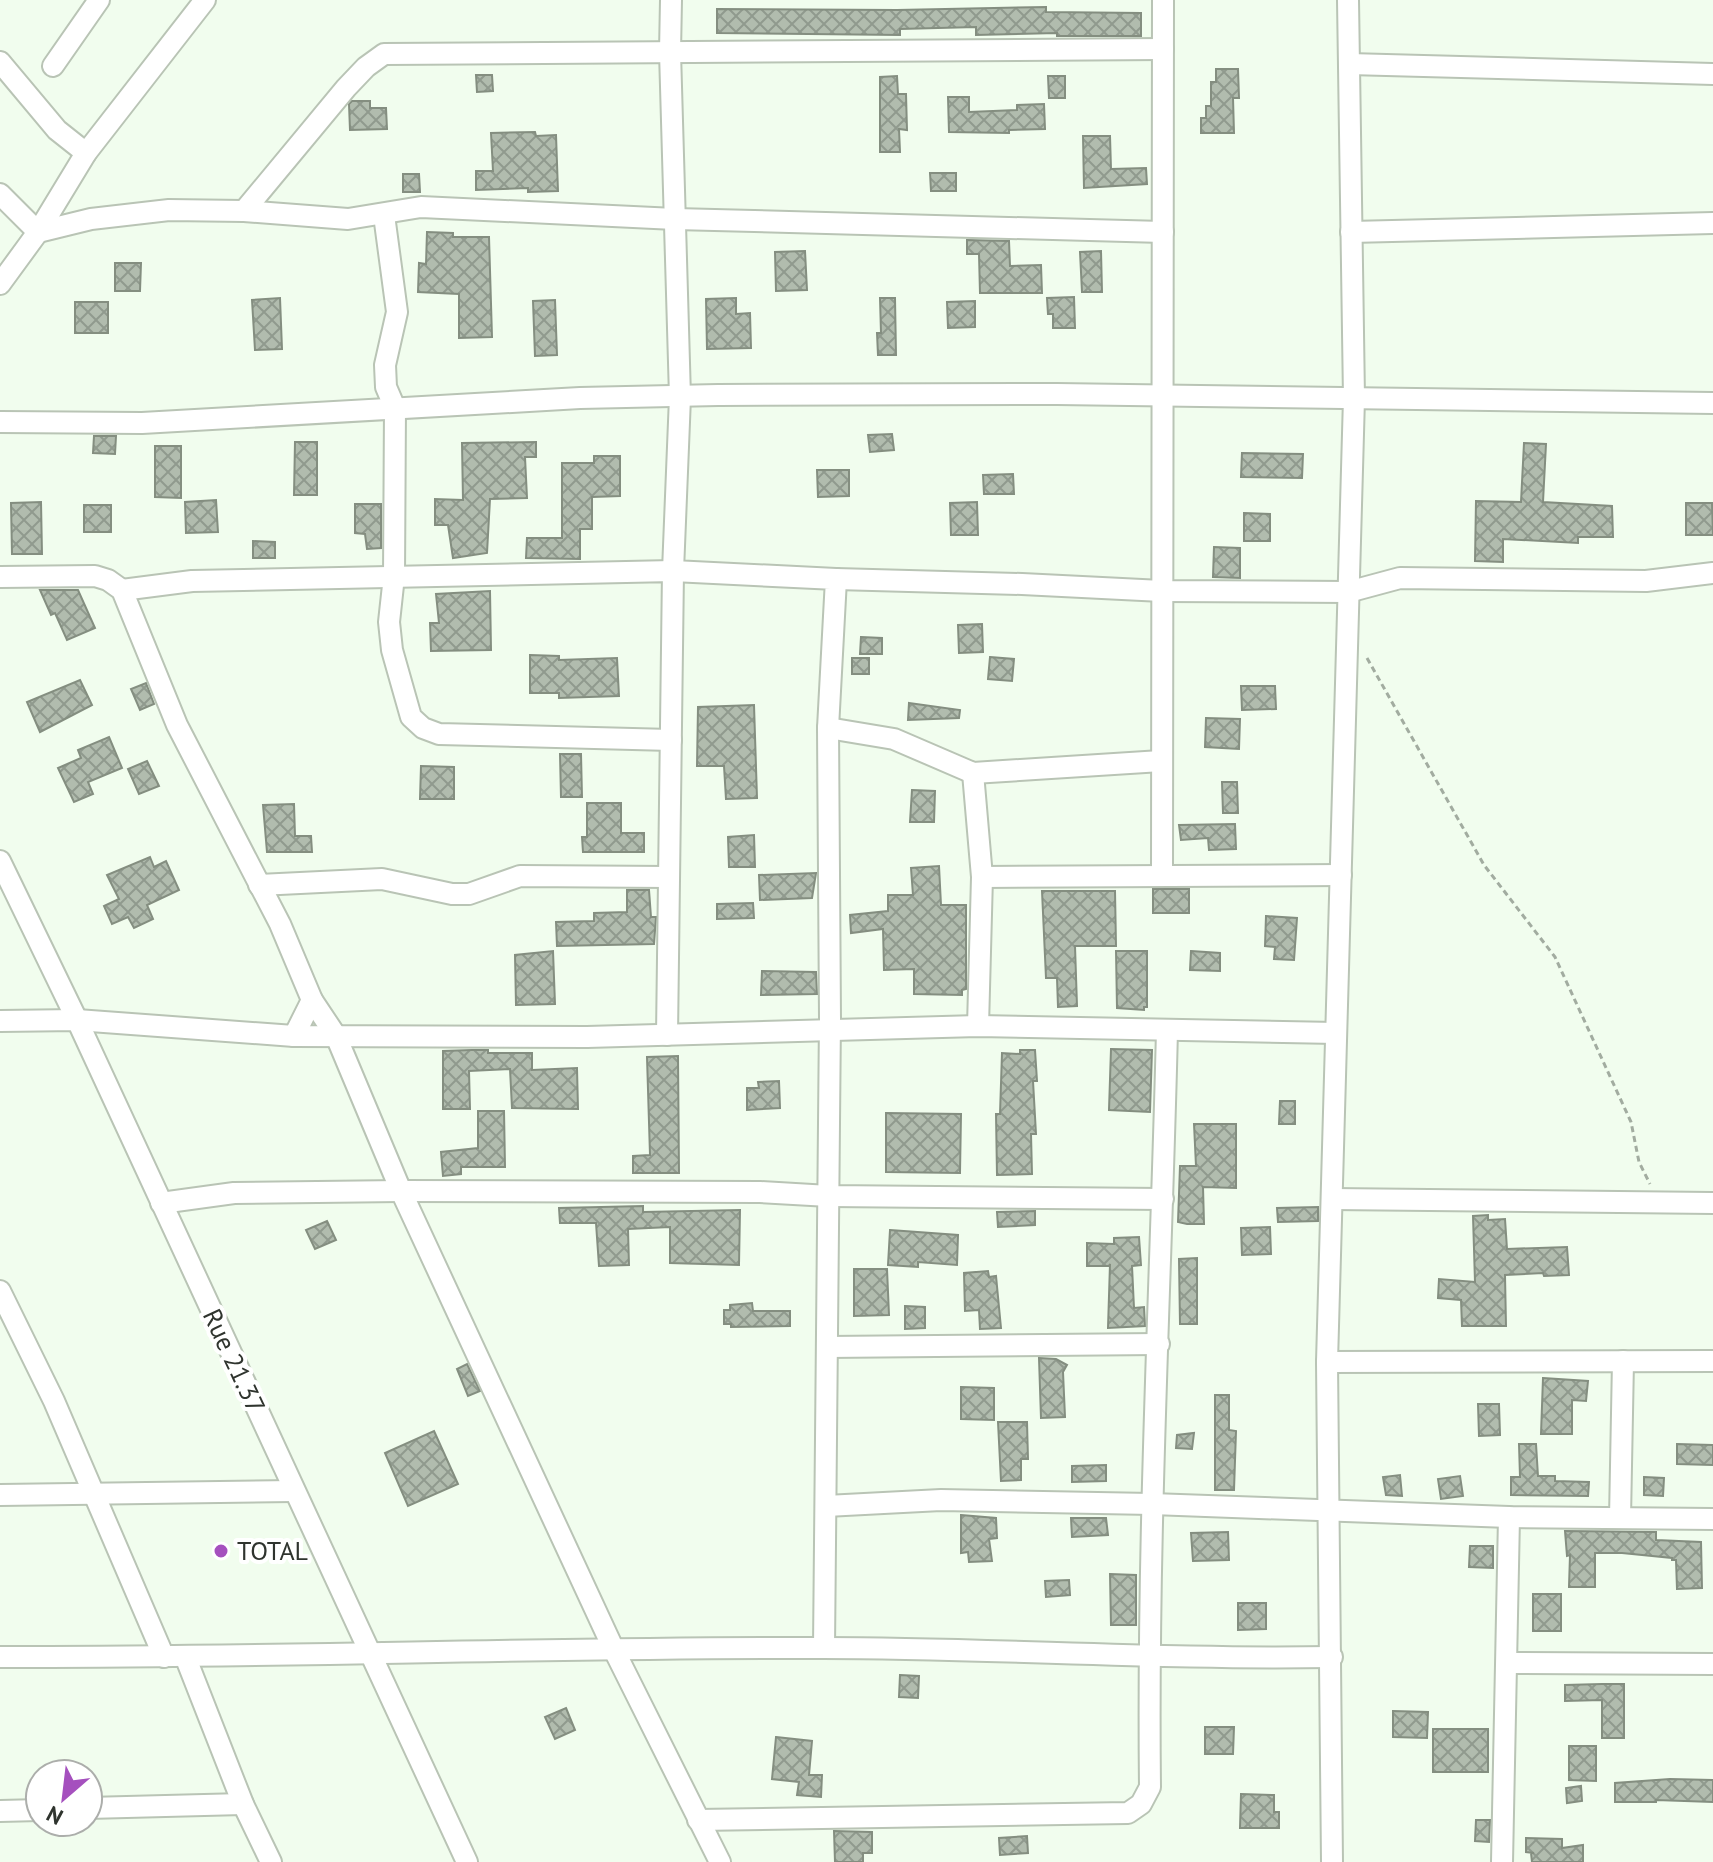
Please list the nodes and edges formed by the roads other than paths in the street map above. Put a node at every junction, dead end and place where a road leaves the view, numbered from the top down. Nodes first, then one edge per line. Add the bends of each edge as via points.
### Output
1 (99, 0) edge
2 (205, 0) edge
3 (671, 0) edge
4 (1163, 0) edge
5 (1348, 0) edge
6 (1163, 49) junction
7 (670, 52) junction
8 (0, 62) edge
9 (1349, 64) junction
10 (53, 66) dead end
11 (1713, 74) edge
12 (86, 153) junction
13 (0, 194) edge
14 (244, 211) junction
15 (384, 215) junction
16 (675, 219) junction
17 (1713, 223) edge
18 (38, 232) junction
19 (1163, 232) junction
20 (1351, 232) junction
21 (0, 284) edge
22 (1163, 395) junction
23 (680, 397) junction
24 (1354, 398) junction
25 (1713, 403) edge
26 (395, 408) junction
27 (0, 422) edge
28 (673, 571) junction
29 (1713, 573) edge
30 (394, 576) junction
31 (0, 577) edge
32 (836, 579) junction
33 (122, 590) junction
34 (1162, 591) junction
35 (1348, 592) junction
36 (828, 728) junction
37 (671, 740) junction
38 (1161, 761) junction
39 (973, 773) junction
40 (0, 861) edge
41 (1162, 874) junction
42 (1341, 875) junction
43 (669, 877) junction
44 (982, 877) junction
45 (259, 885) junction
46 (312, 1000) junction
47 (77, 1020) junction
48 (0, 1021) edge
49 (978, 1026) junction
50 (1167, 1030) junction
51 (830, 1031) junction
52 (1336, 1033) junction
53 (667, 1035) junction
54 (294, 1036) junction
55 (336, 1036) junction
56 (401, 1191) junction
57 (829, 1196) junction
58 (1163, 1199) junction
59 (1332, 1199) junction
60 (161, 1203) junction
61 (1713, 1203) edge
62 (0, 1291) edge
63 (1159, 1344) junction
64 (827, 1347) junction
65 (1623, 1361) junction
66 (1713, 1361) edge
67 (1327, 1362) junction
68 (293, 1491) junction
69 (93, 1493) junction
70 (0, 1495) edge
71 (1152, 1504) junction
72 (826, 1506) junction
73 (1328, 1511) junction
74 (1509, 1517) junction
75 (1620, 1518) junction
76 (1713, 1519) edge
77 (824, 1648) junction
78 (614, 1650) junction
79 (370, 1651) junction
80 (185, 1656) junction
81 (1149, 1656) junction
82 (0, 1657) edge
83 (164, 1657) junction
84 (1332, 1657) junction
85 (1508, 1663) junction
86 (1713, 1664) edge
87 (243, 1804) junction
88 (104, 1808) edge
89 (24, 1810) edge
90 (0, 1811) edge
91 (698, 1820) junction
92 (271, 1862) edge
93 (467, 1862) edge
94 (720, 1862) edge
95 (1332, 1862) edge
96 (1502, 1862) edge

1 - 10 street
2 - 12 street
3 - 7 street
4 - 6 street
5 - 9 street
6 - 7 street
6 - 19 street
7 - 14 street via 384,54 346,88
7 - 16 street
8 - 12 street via 57,130
9 - 11 street
9 - 20 street
12 - 18 street
13 - 18 street
14 - 15 street via 348,219
14 - 18 street via 169,210 91,219
15 - 16 street via 439,207
15 - 26 street via 397,312 385,365 386,387
16 - 19 street
16 - 23 street
17 - 20 street
18 - 21 street
19 - 22 street
20 - 24 street
22 - 23 street
22 - 24 street
22 - 34 street
23 - 26 street
23 - 28 street
24 - 25 street
24 - 35 street
26 - 27 street via 142,423
26 - 30 street
28 - 30 street
28 - 32 street
28 - 37 street
29 - 35 street via 1646,581 1400,578
30 - 33 street via 192,581
30 - 37 street via 392,650 411,717 423,728 439,734
31 - 33 street via 95,576
32 - 34 street
32 - 36 street
33 - 45 street via 177,725
34 - 35 street
34 - 38 street
35 - 42 street
36 - 39 street via 894,739
36 - 51 street
37 - 43 street
38 - 39 street
38 - 41 street
39 - 44 street
40 - 47 street, Rue 21.37
41 - 42 street
41 - 44 street
42 - 52 street
43 - 45 street via 520,876 469,894 382,879
43 - 53 street
44 - 49 street
45 - 46 street
46 - 54 street
46 - 55 street
47 - 48 street
47 - 54 street
47 - 60 street, Rue 21.37
49 - 50 street
49 - 51 street
50 - 52 street
50 - 58 street
51 - 53 street
51 - 57 street
52 - 59 street
53 - 55 street
54 - 55 street
55 - 56 street
56 - 57 street
56 - 60 street via 234,1193
56 - 78 street
57 - 58 street
57 - 64 street
58 - 63 street
59 - 61 street
59 - 67 street
60 - 68 street, Rue 21.37
62 - 69 street
63 - 64 street
63 - 71 street
64 - 72 street
65 - 66 street
65 - 67 street
65 - 75 street
67 - 73 street
68 - 69 street
68 - 79 street, Rue 21.37
69 - 70 street
69 - 83 street
71 - 72 street via 941,1500
71 - 73 street
71 - 81 street
72 - 77 street
73 - 74 street
73 - 84 street
74 - 75 street
74 - 85 street
75 - 76 street
77 - 78 street
77 - 81 street
78 - 79 street
78 - 91 street
79 - 80 street
79 - 93 street, Rue 21.37
80 - 83 street
80 - 87 street
81 - 84 street
81 - 91 street via 1150,1787 1141,1804 1128,1813
82 - 83 street
84 - 95 street
85 - 86 street
85 - 96 street
87 - 88 street
87 - 92 street
89 - 90 street
91 - 94 street

